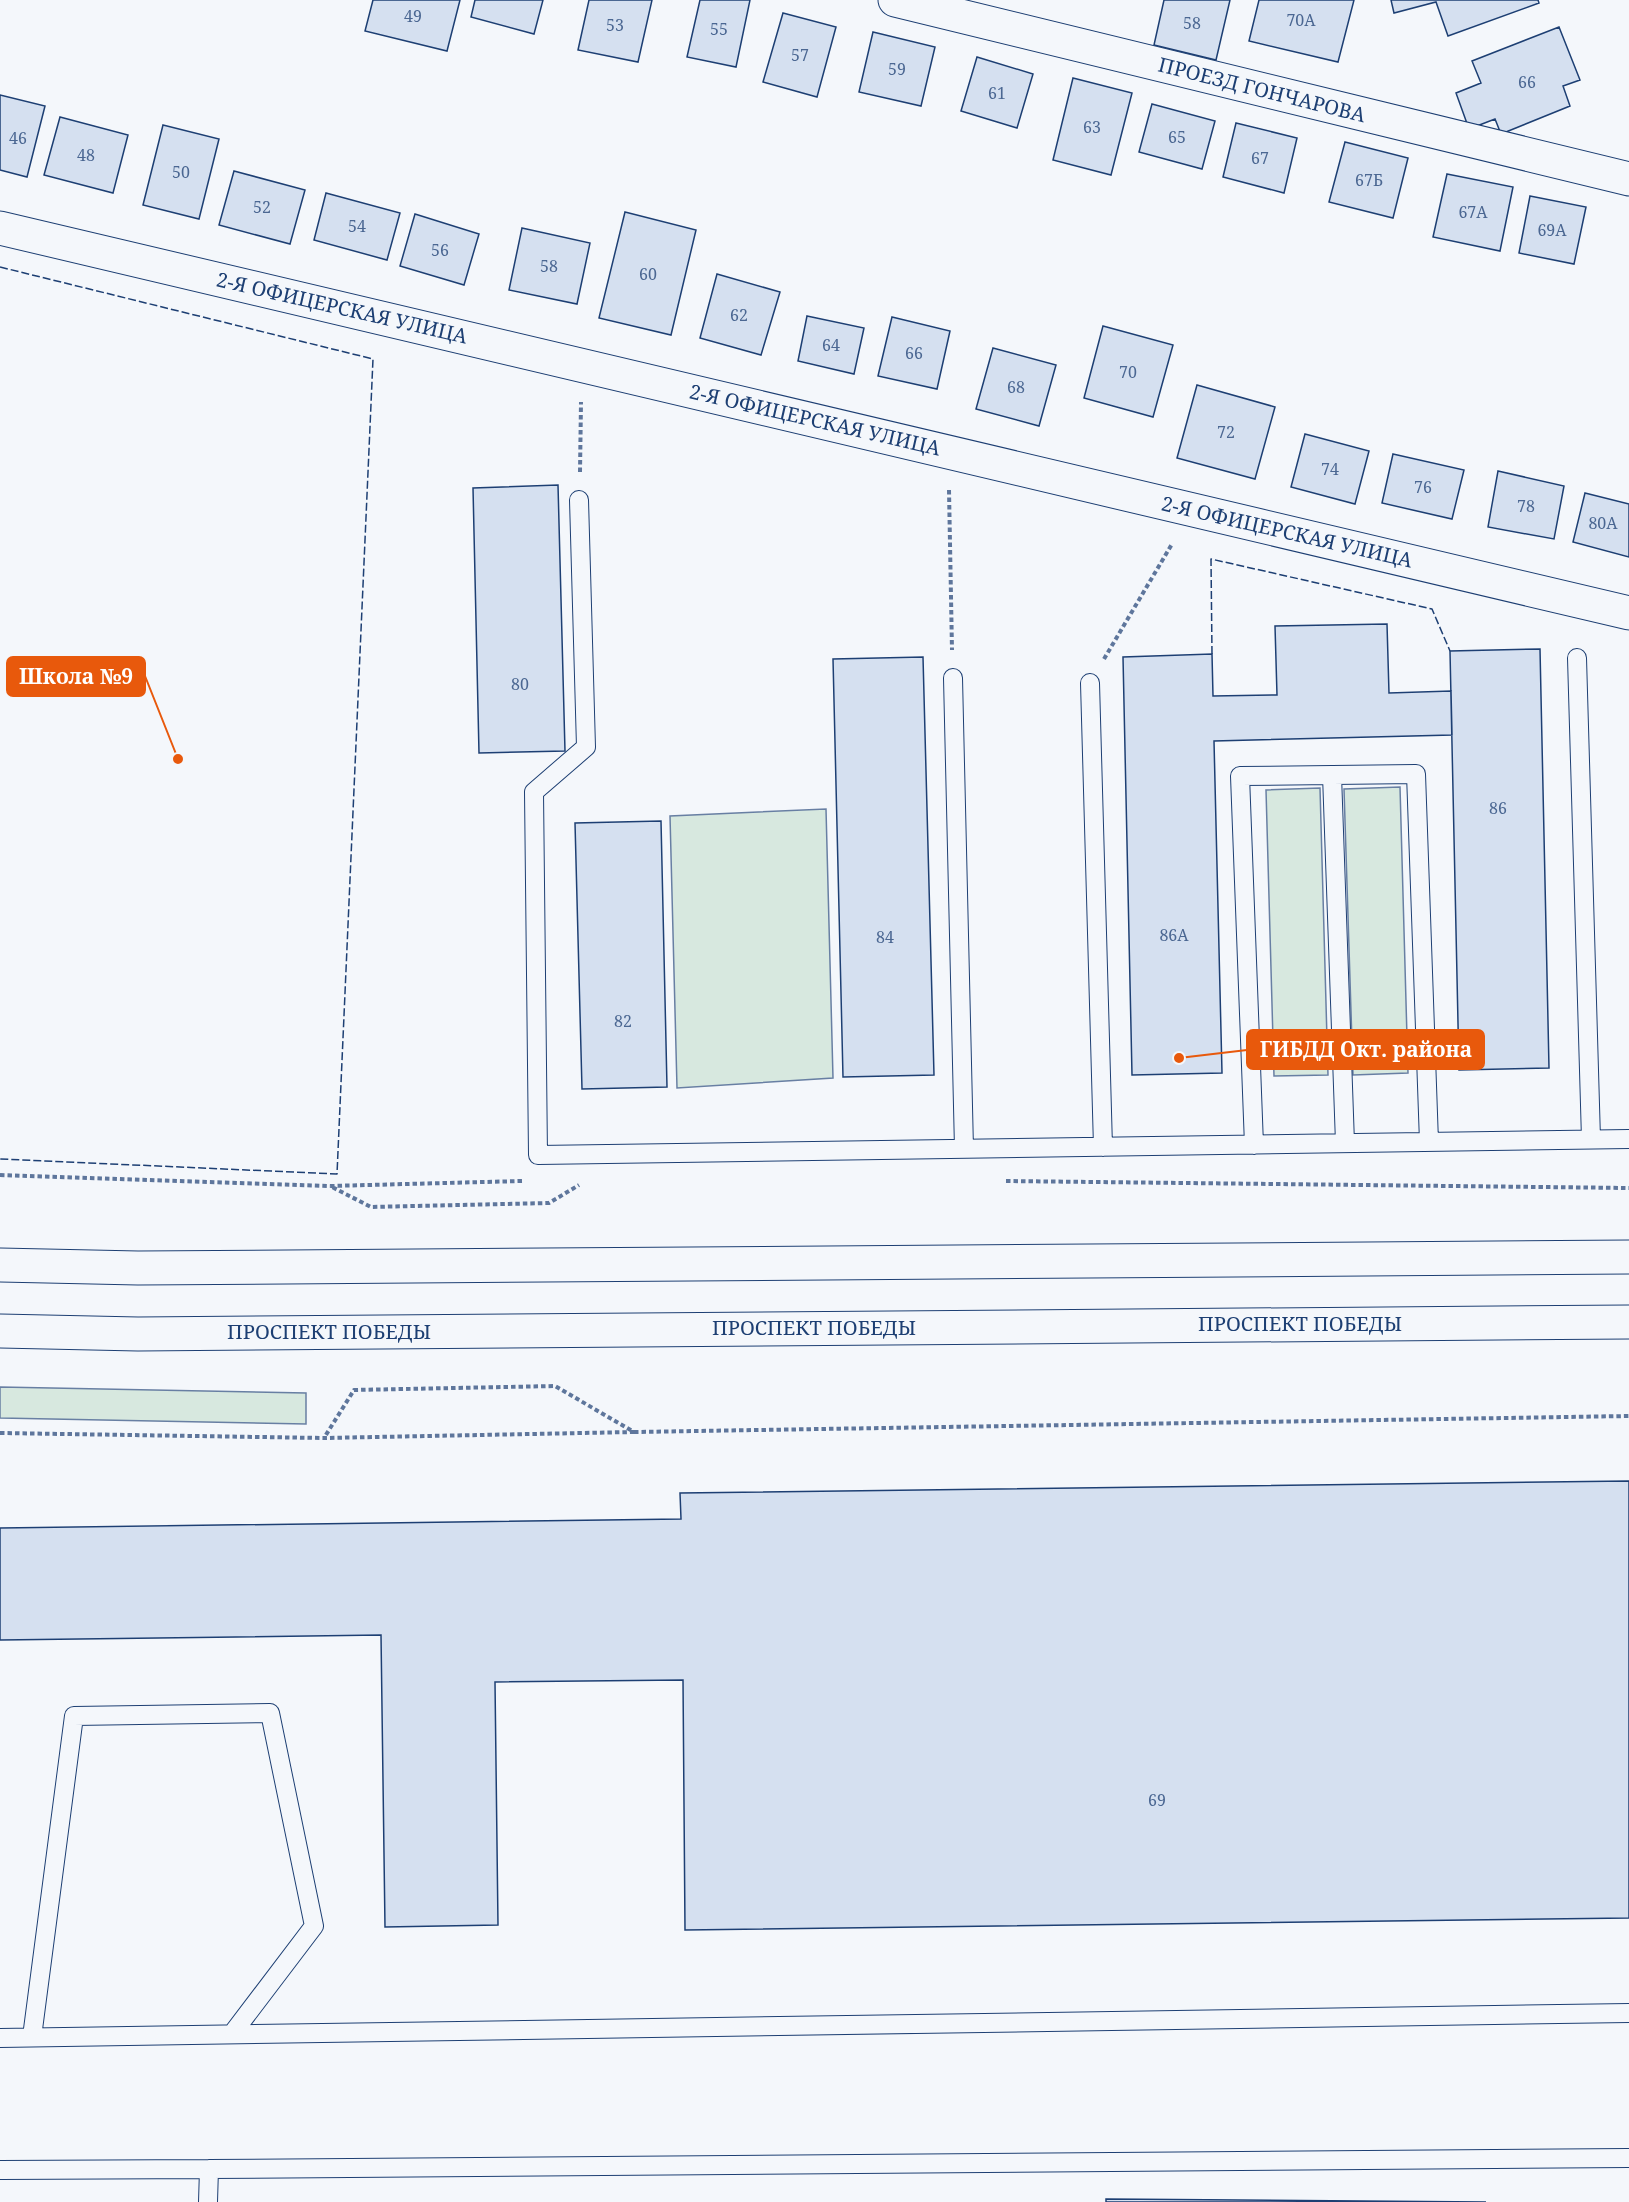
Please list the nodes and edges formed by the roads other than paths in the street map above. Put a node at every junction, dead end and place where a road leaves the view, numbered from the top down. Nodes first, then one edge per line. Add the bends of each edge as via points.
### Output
1 (895, 0) edge
2 (1629, 179) edge
3 (0, 228) edge
4 (579, 500) road end
5 (1629, 613) edge
6 (1577, 658) dead end
7 (953, 678) road end
8 (1090, 683) road end
9 (1332, 775) junction
10 (1591, 1139) junction
11 (1629, 1139) edge
12 (1429, 1142) junction
13 (1345, 1143) junction
14 (1254, 1145) junction
15 (1103, 1147) junction
16 (964, 1149) junction
17 (1629, 1257) edge
18 (0, 1265) edge
19 (1629, 1322) edge
20 (0, 1331) edge
21 (1629, 2013) edge
22 (232, 2034) junction
23 (32, 2037) junction
24 (0, 2038) edge
25 (1629, 2158) edge
26 (209, 2169) junction
27 (0, 2170) edge
28 (208, 2202) edge

1 - 2 main road, ПРОЕЗД ГОНЧАРОВА
3 - 5 main road, 2-Я ОФИЦЕРСКАЯ УЛИЦА
4 - 16 lane via 585,747 534,792 538,1155
6 - 10 lane
7 - 16 lane
8 - 15 lane
9 - 12 lane via 1416,774
9 - 13 lane
9 - 14 lane via 1240,776
10 - 11 lane
10 - 12 lane
12 - 13 lane
13 - 14 lane
14 - 15 lane
15 - 16 lane
17 - 18 main road via 138,1268
19 - 20 main road, ПРОСПЕКТ ПОБЕДЫ via 150,1334
21 - 22 lane
22 - 23 lane
22 - 23 lane via 314,1926 270,1713 74,1716
23 - 24 lane
25 - 26 lane
26 - 27 lane
26 - 28 lane

